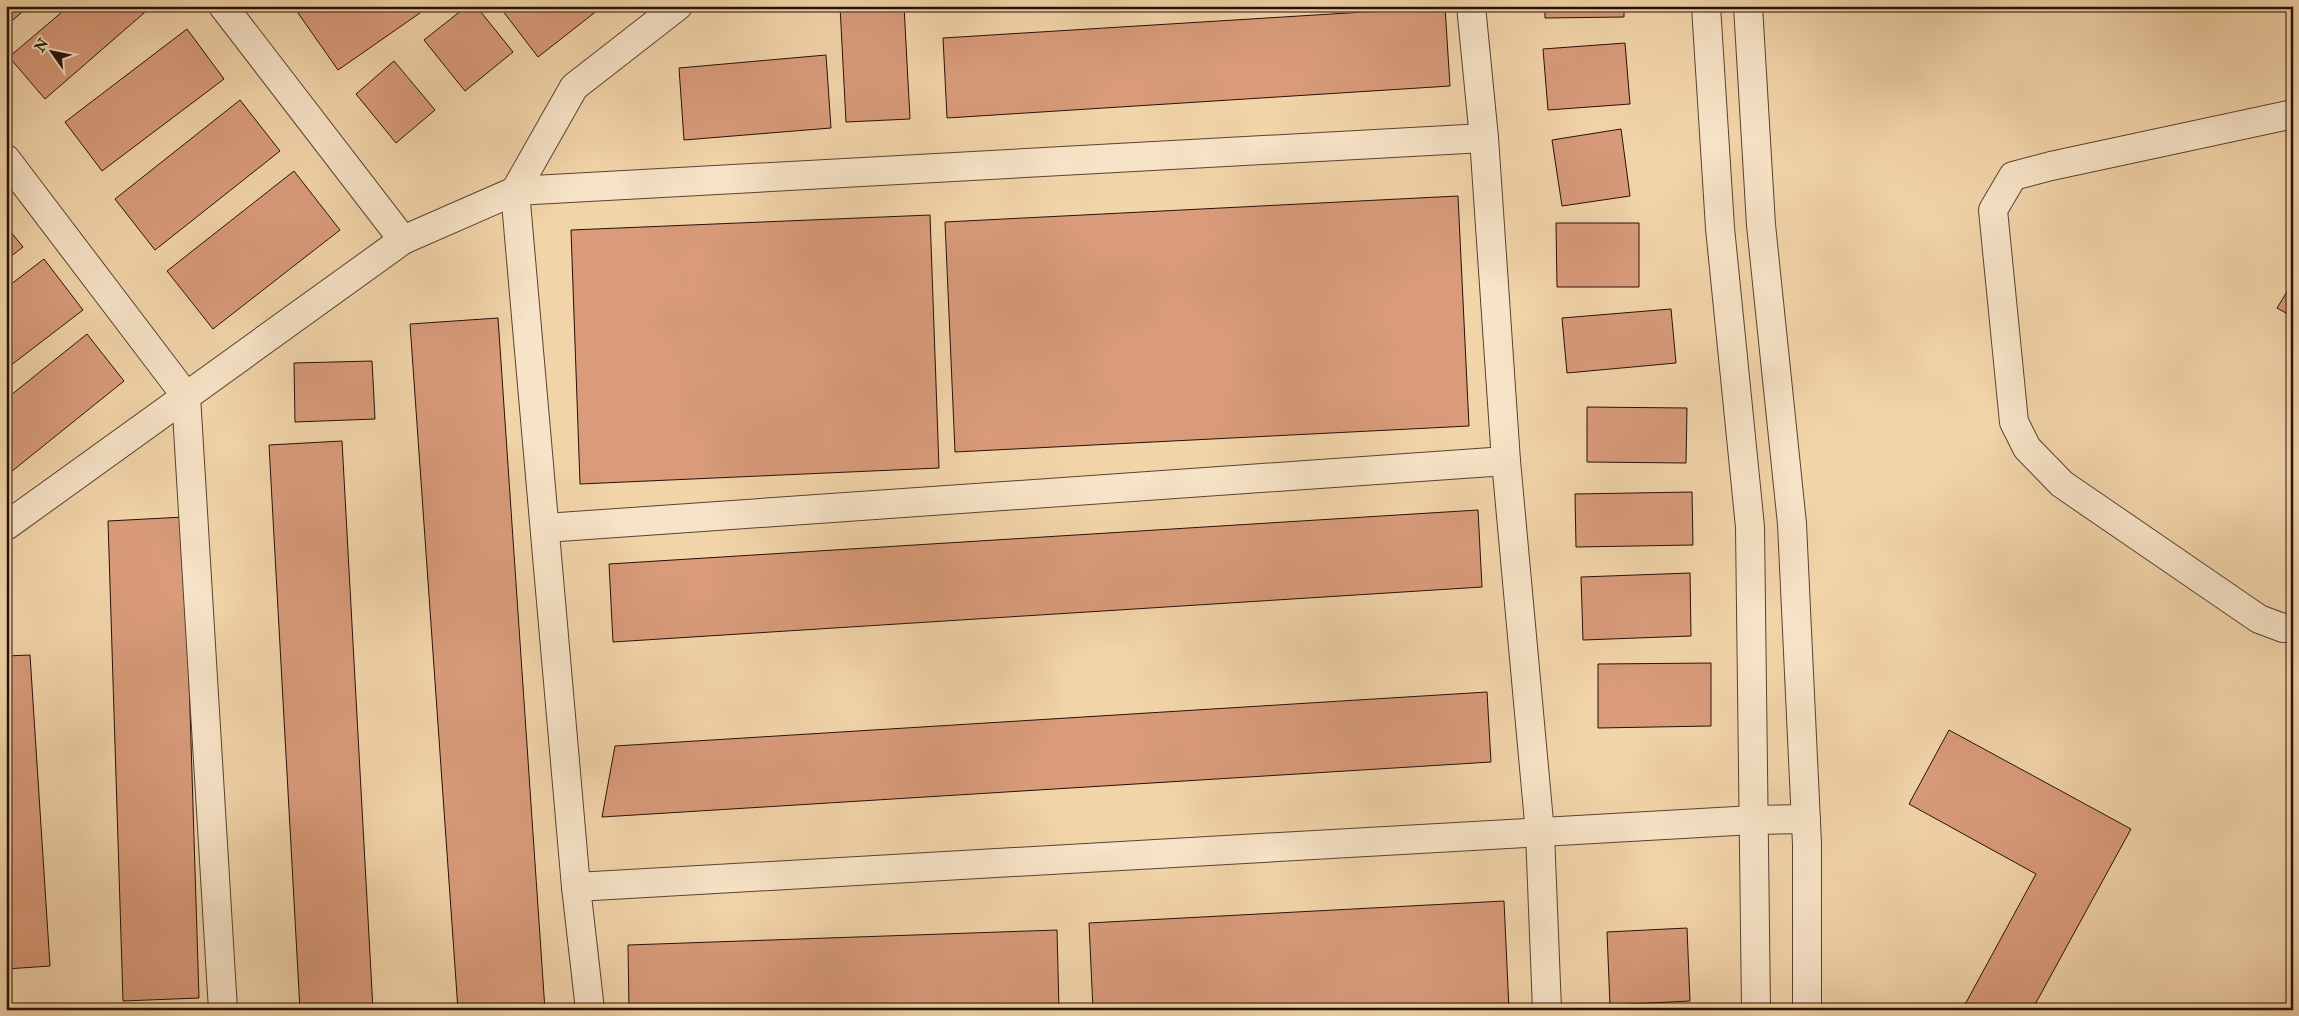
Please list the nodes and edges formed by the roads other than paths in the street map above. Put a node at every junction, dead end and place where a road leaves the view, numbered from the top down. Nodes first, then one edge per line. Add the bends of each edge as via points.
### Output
1 (223, 6) edge
2 (678, 6) edge
3 (1471, 6) edge
4 (1706, 6) edge
5 (1748, 6) edge
6 (2293, 114) edge
7 (1484, 138) junction
8 (6, 159) edge
9 (514, 191) junction
10 (403, 240) junction
11 (186, 396) junction
12 (1506, 461) junction
13 (6, 526) edge
14 (545, 528) junction
15 (2293, 627) edge
16 (1806, 819) junction
17 (1753, 820) junction
18 (1540, 833) junction
19 (576, 887) junction
20 (223, 1010) edge
21 (590, 1010) edge
22 (1546, 1010) edge
23 (1756, 1010) edge
24 (1807, 1010) edge

1 - 10 street
2 - 9 street via 574,87
3 - 7 street
4 - 17 street via 1720,228 1750,527
5 - 16 street via 1761,225 1792,524
6 - 15 street via 2013,176 1993,210 2014,422 2027,448 2062,484 2259,619 2283,628
7 - 9 street
7 - 12 street
8 - 11 street
9 - 10 street
9 - 14 street
10 - 11 street
11 - 13 street
11 - 20 street
12 - 14 street
12 - 18 street
14 - 19 street
16 - 17 street
16 - 24 street
17 - 18 street
17 - 23 street
18 - 19 street
18 - 22 street
19 - 21 street

